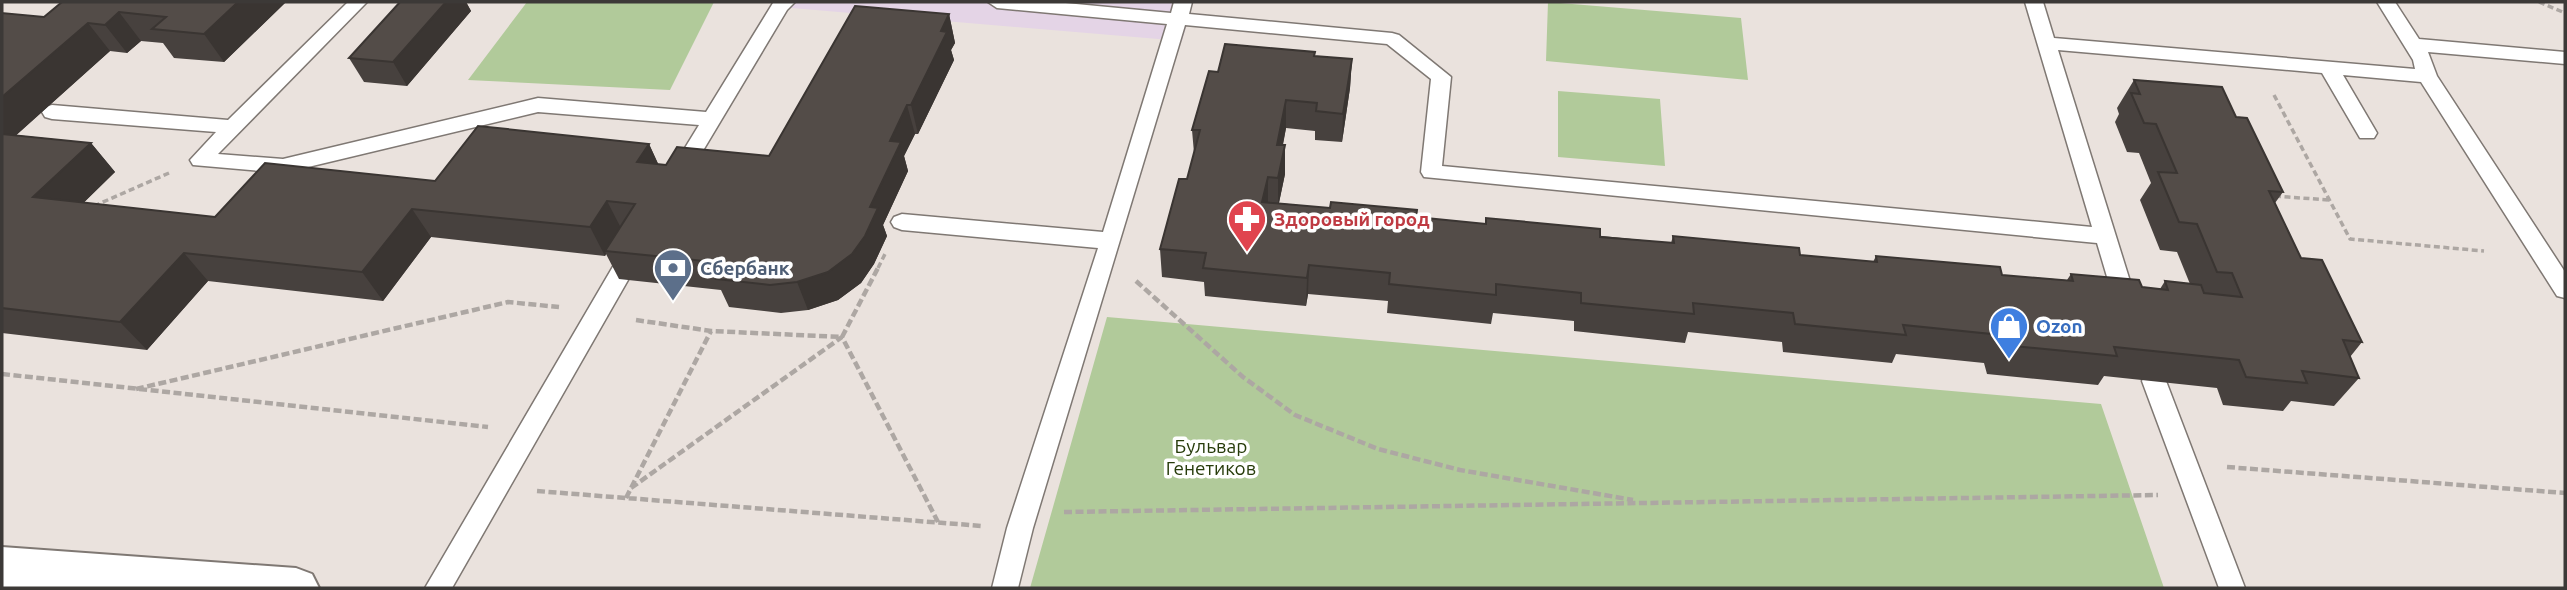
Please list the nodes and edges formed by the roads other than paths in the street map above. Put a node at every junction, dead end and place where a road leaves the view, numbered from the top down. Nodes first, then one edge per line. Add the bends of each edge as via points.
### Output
1 (358, 2) edge
2 (786, 2) edge
3 (998, 2) edge
4 (2034, 2) edge
5 (2385, 2) edge
6 (1181, 10) edge
7 (2046, 43) junction
8 (2414, 45) junction
9 (2565, 58) edge
10 (2329, 68) junction
11 (2427, 76) junction
12 (52, 112) dead end
13 (712, 119) junction
14 (233, 127) junction
15 (2367, 133) dead end
16 (671, 188) edge
17 (902, 222) road end
18 (644, 233) edge
19 (2104, 236) junction
20 (1111, 241) junction
21 (2565, 290) edge
22 (2130, 316) edge
23 (2154, 381) edge
24 (2, 567) edge
25 (296, 588) edge
26 (438, 588) edge
27 (1005, 588) edge
28 (2232, 588) edge

1 - 14 lane
2 - 13 lane
3 - 6 lane
4 - 7 lane
5 - 8 lane
6 - 19 lane via 1392,39 1441,76 1431,172
6 - 20 lane
7 - 10 lane
7 - 19 lane
8 - 9 lane
8 - 11 lane
10 - 11 lane
10 - 15 lane
11 - 21 lane
12 - 14 lane
13 - 14 lane via 538,105 283,166 200,160
13 - 16 lane
17 - 20 lane
18 - 26 lane
19 - 22 lane
20 - 27 lane
23 - 28 lane
24 - 25 main road

